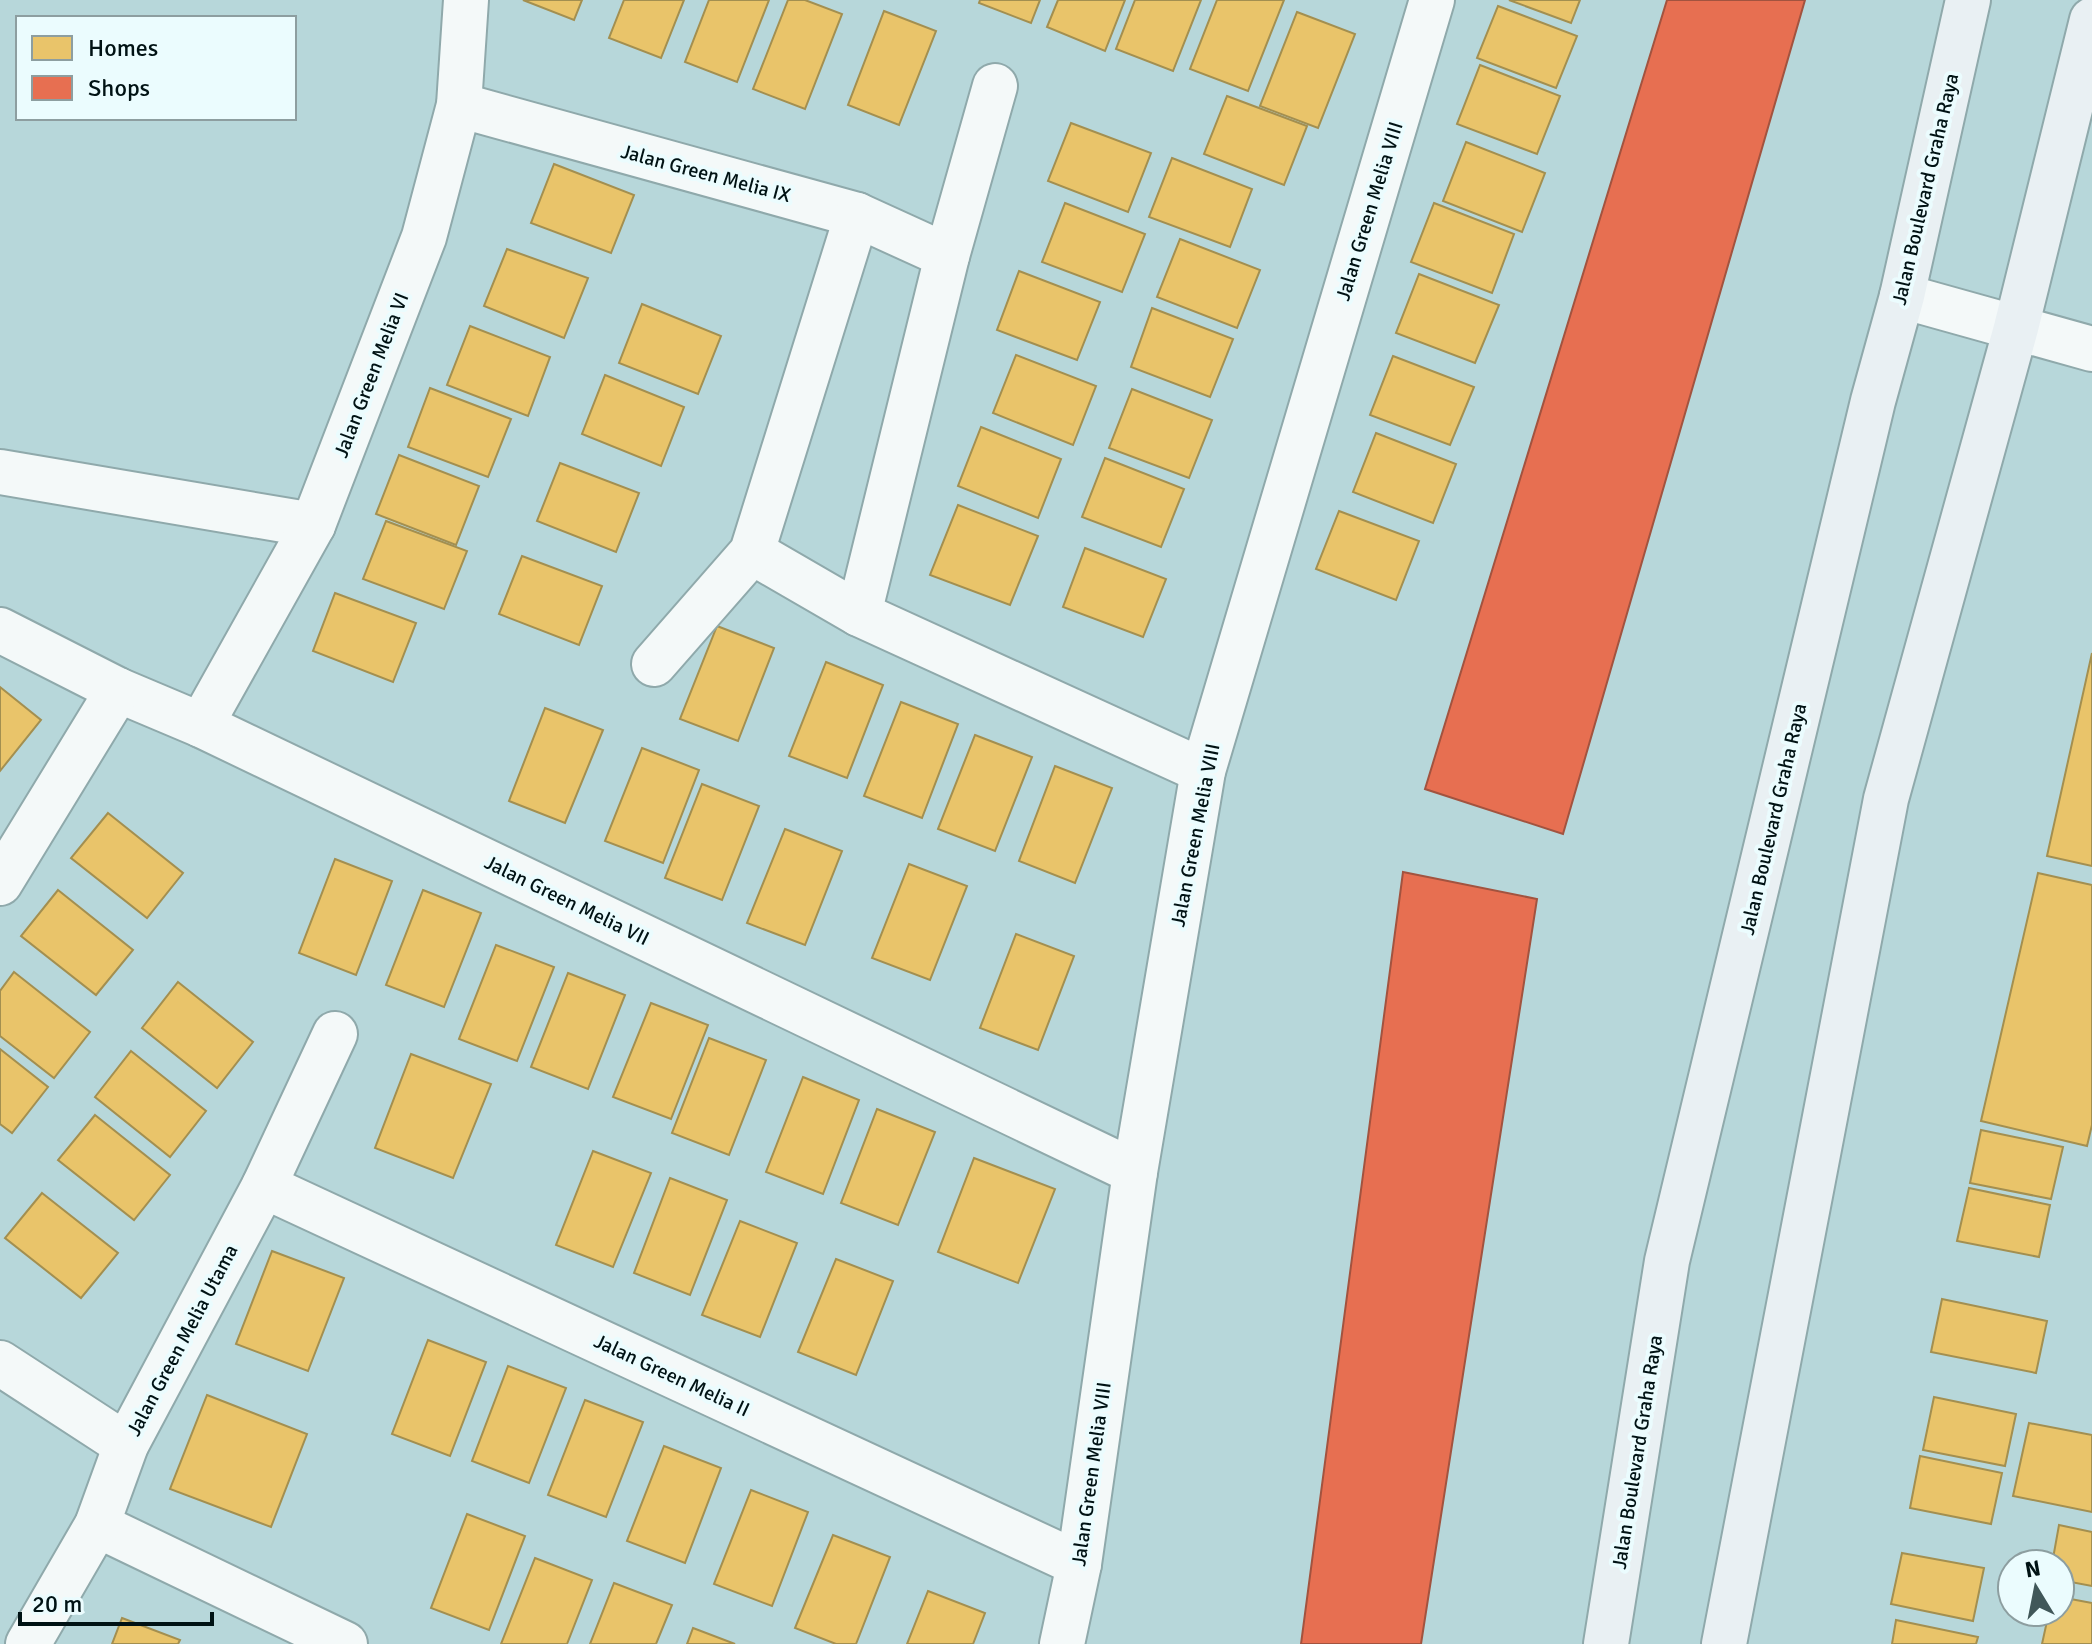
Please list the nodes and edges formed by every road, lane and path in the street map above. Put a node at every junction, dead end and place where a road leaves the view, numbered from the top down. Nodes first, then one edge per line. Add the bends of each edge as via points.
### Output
1 (466, 0) edge
2 (1432, 0) edge
3 (1968, 0) edge
4 (2092, 20) edge
5 (995, 86) dead end
6 (459, 105) junction
7 (857, 215) junction
8 (947, 256) junction
9 (1902, 296) junction
10 (2016, 328) junction
11 (2092, 349) edge
12 (0, 472) edge
13 (313, 525) junction
14 (752, 552) junction
15 (859, 614) junction
16 (0, 630) edge
17 (654, 664) dead end
18 (118, 690) junction
19 (201, 725) junction
20 (1203, 771) junction
21 (0, 883) edge
22 (335, 1034) dead end
23 (1135, 1172) junction
24 (264, 1186) junction
25 (0, 1363) edge
26 (126, 1445) junction
27 (97, 1525) junction
28 (1079, 1564) junction
29 (28, 1644) edge
30 (345, 1644) edge
31 (1062, 1644) edge
32 (1606, 1644) edge
33 (1724, 1644) edge

1 - 6 street, Jalan Green Melia VI
2 - 20 street, Jalan Green Melia VIII
3 - 9 main road, Jalan Boulevard Graha Raya
4 - 10 main road
5 - 8 street
6 - 7 street, Jalan Green Melia IX
6 - 13 street, Jalan Green Melia VI via 424,237
7 - 8 street, Jalan Green Melia IX
7 - 14 street
8 - 15 street
9 - 10 street
9 - 32 main road, Jalan Boulevard Graha Raya via 1667,1261
10 - 11 street
10 - 33 main road via 1886,799
12 - 13 street
13 - 19 street, Jalan Green Melia VI
14 - 15 street
14 - 17 street
15 - 20 street
16 - 18 street, Jalan Green Melia VII
18 - 19 street, Jalan Green Melia VII
18 - 21 street
19 - 23 street, Jalan Green Melia VII
20 - 23 street, Jalan Green Melia VIII
22 - 24 street, Jalan Green Melia Utama
23 - 28 street, Jalan Green Melia VIII
24 - 26 street, Jalan Green Melia Utama
24 - 28 street, Jalan Green Melia II
25 - 26 street
26 - 27 street, Jalan Green Melia Utama
27 - 29 street, Jalan Green Melia Utama
27 - 30 street
28 - 31 street, Jalan Green Melia VIII

